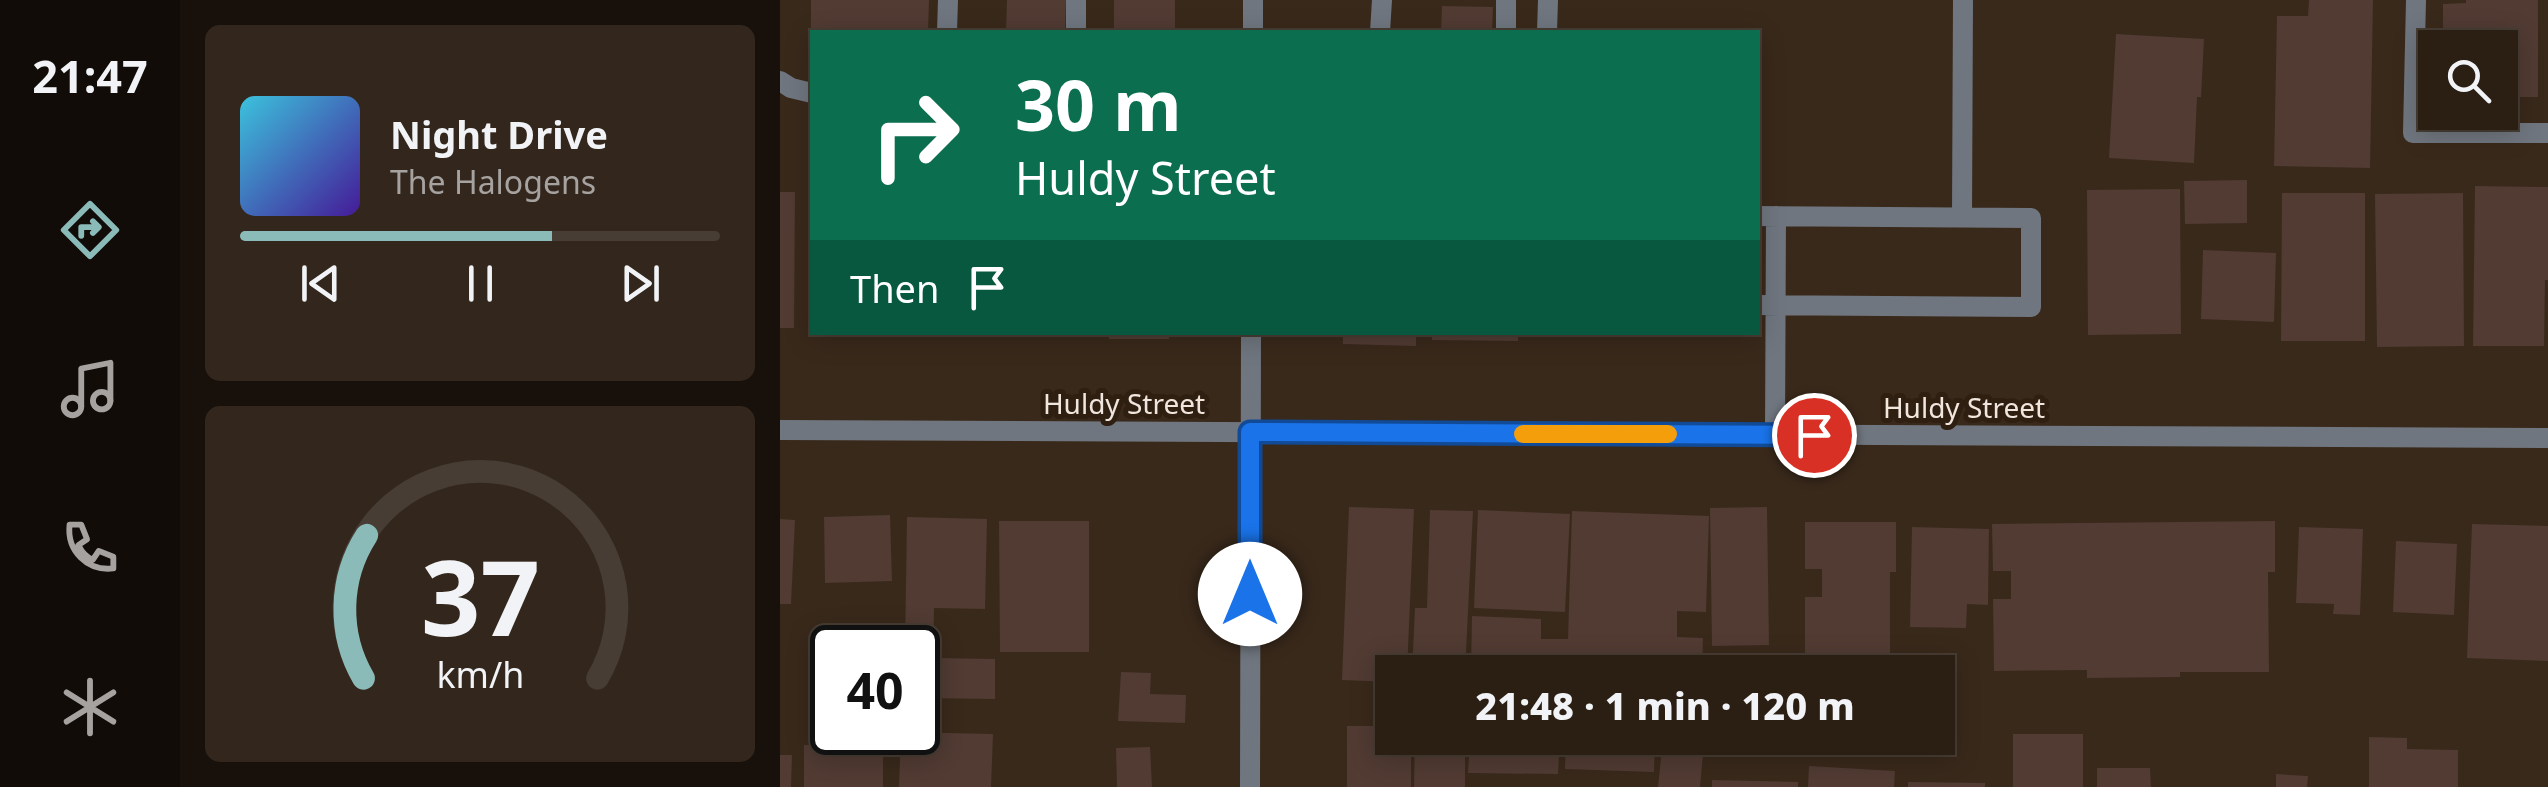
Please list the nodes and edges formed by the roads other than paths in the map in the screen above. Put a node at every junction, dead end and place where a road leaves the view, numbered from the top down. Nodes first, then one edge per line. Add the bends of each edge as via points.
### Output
1 (948, 0) edge
2 (1076, 0) edge
3 (1253, 0) edge
4 (1382, 0) edge
5 (1506, 0) edge
6 (1548, 0) edge
7 (1963, 0) edge
8 (2416, 0) edge
9 (947, 30) edge
10 (1076, 30) edge
11 (1253, 30) edge
12 (1380, 30) edge
13 (1506, 30) edge
14 (1547, 30) edge
15 (780, 81) edge
16 (810, 92) edge
17 (2548, 133) edge
18 (1767, 216) edge
19 (1962, 217) junction
20 (1766, 305) edge
21 (1251, 335) edge
22 (780, 430) edge
23 (1250, 432) junction
24 (1775, 435) junction
25 (2548, 438) edge
26 (1250, 787) edge

1 - 9 street
2 - 10 street
3 - 11 street
4 - 12 street
5 - 13 street
6 - 14 street
7 - 19 street
8 - 17 street via 2413,134
15 - 16 street
18 - 19 street
18 - 20 street
19 - 20 street via 2031,218 2031,306
20 - 24 street
21 - 23 street
22 - 23 street, Huldy Street
23 - 24 street, Huldy Street
23 - 26 street
24 - 25 street, Huldy Street

